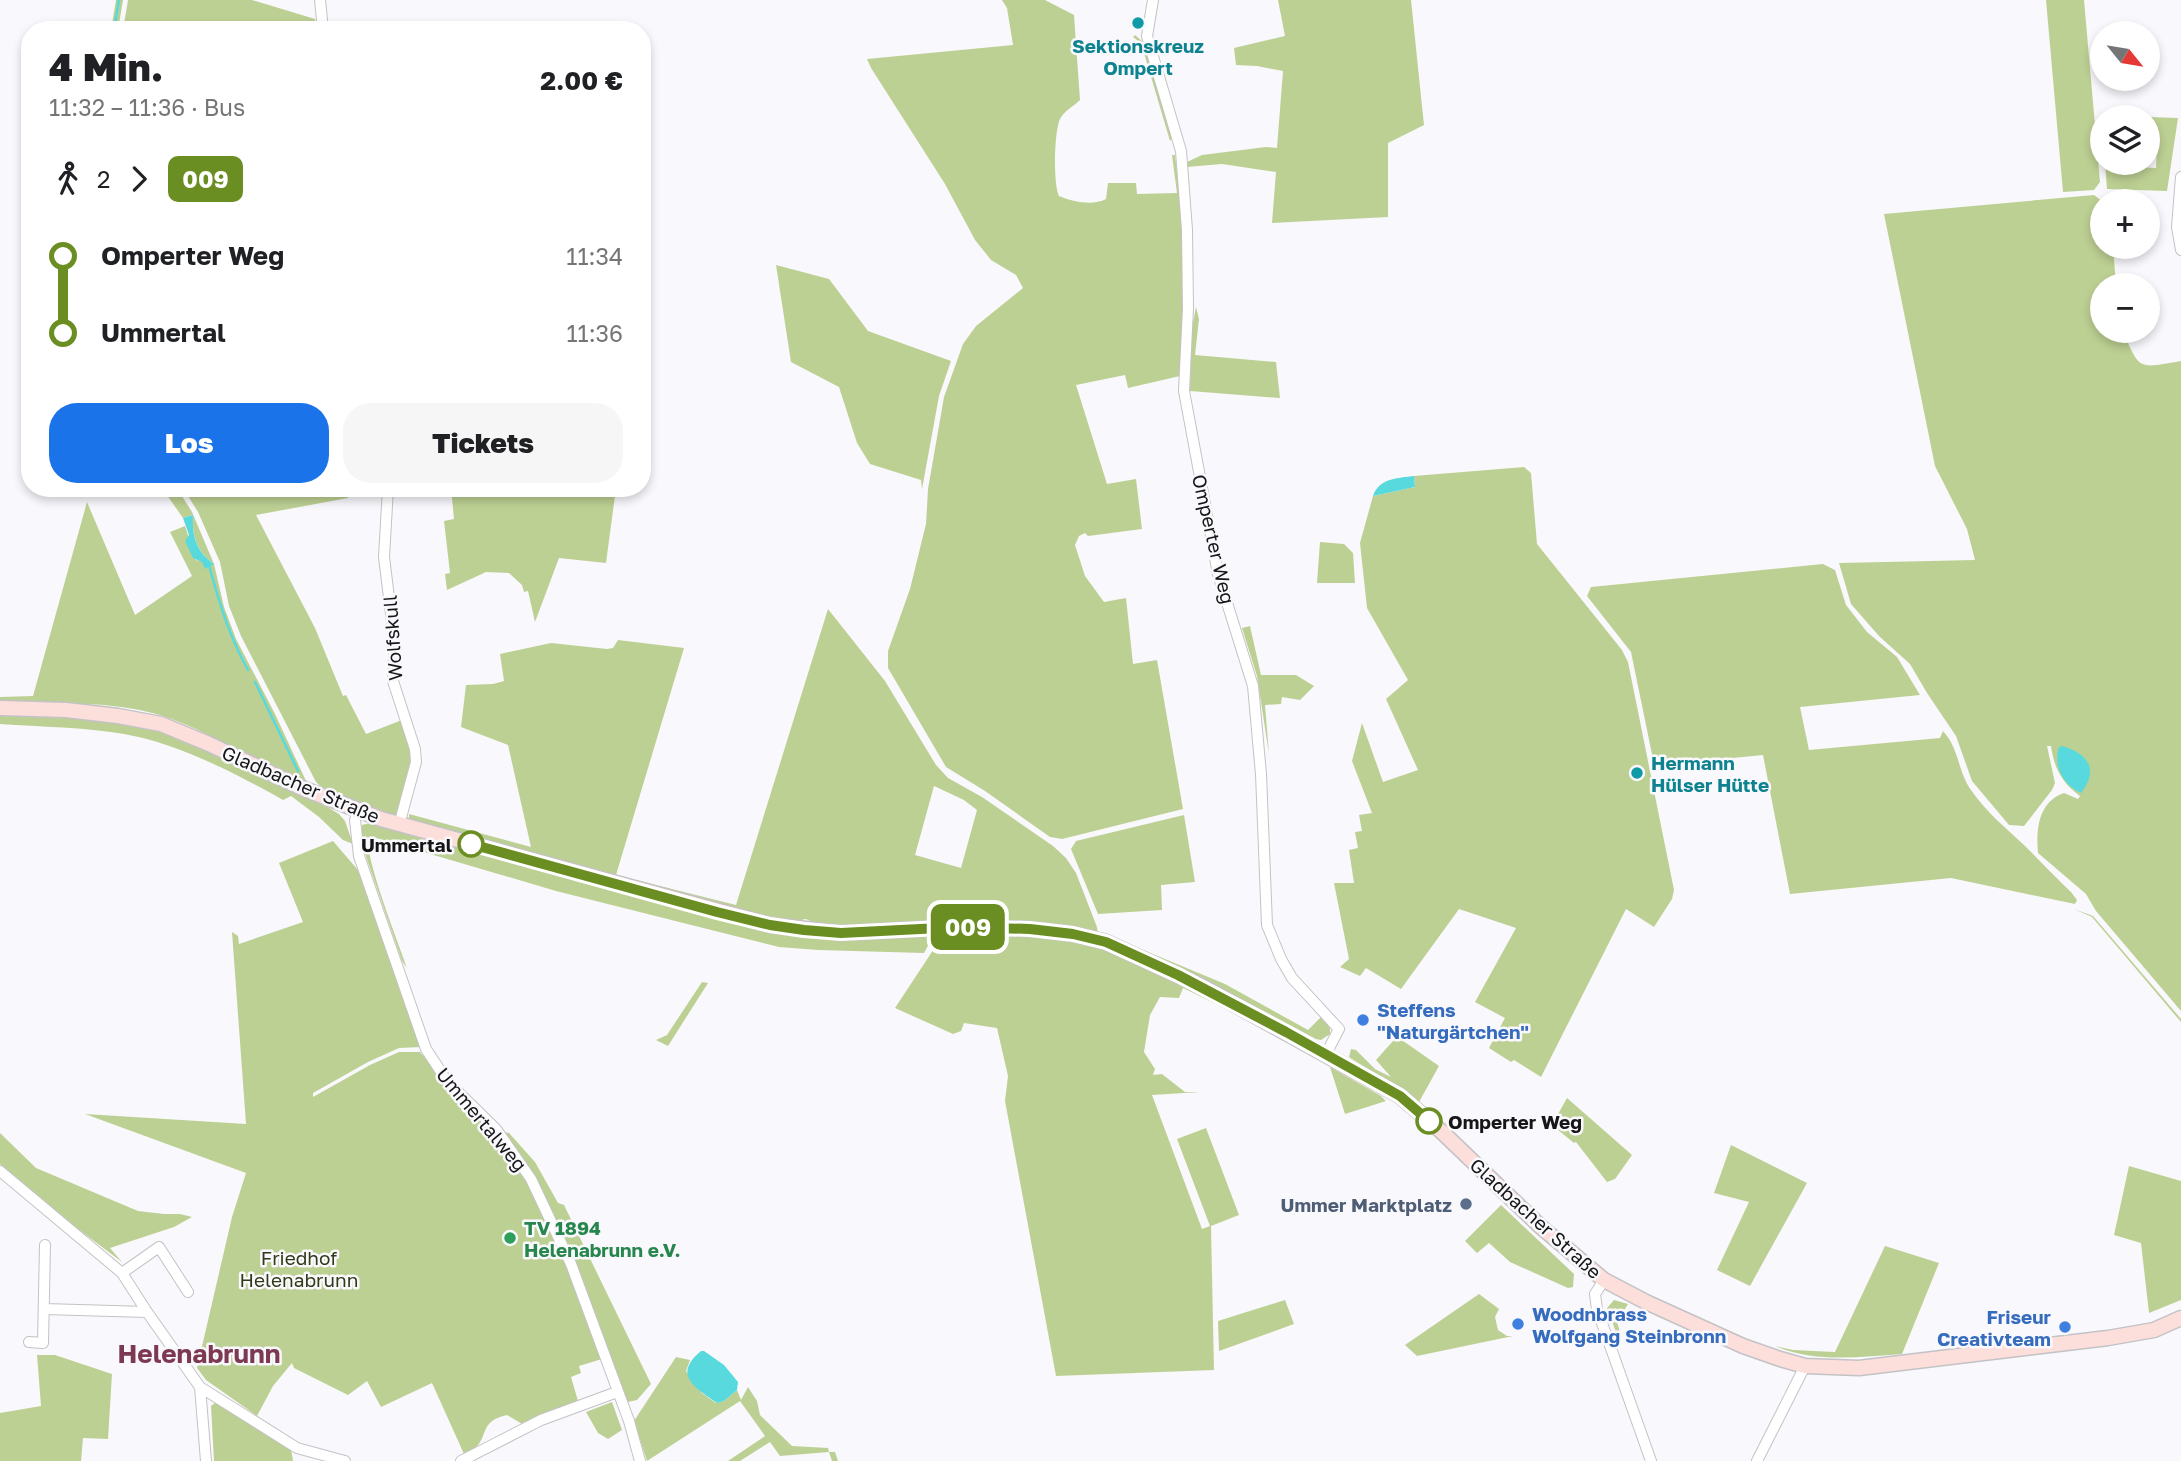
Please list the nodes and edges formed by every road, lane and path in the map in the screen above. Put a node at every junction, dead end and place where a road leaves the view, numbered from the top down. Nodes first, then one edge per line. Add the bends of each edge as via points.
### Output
1 (320, 0) edge
2 (1153, 0) edge
3 (322, 21) edge
4 (2181, 177) edge
5 (2181, 250) edge
6 (387, 497) edge
7 (0, 708) edge
8 (358, 811) junction
9 (399, 825) junction
10 (1326, 1054) junction
11 (0, 1171) edge
12 (45, 1245) dead end
13 (122, 1273) junction
14 (1604, 1280) junction
15 (188, 1292) dead end
16 (44, 1309) junction
17 (147, 1312) junction
18 (2181, 1318) edge
19 (29, 1342) dead end
20 (1805, 1366) junction
21 (200, 1387) junction
22 (617, 1392) junction
23 (321, 1456) junction
24 (206, 1461) edge
25 (309, 1461) edge
26 (345, 1461) edge
27 (461, 1461) edge
28 (640, 1461) edge
29 (1651, 1461) edge
30 (1759, 1461) edge

1 - 3 street
2 - 10 street, Omperter Weg via 1147,36 1181,151 1188,309 1184,391 1218,574 1253,686 1267,925 1292,978 1339,1029
4 - 5 street via 2177,227
6 - 9 street, Wolfskull via 384,557 395,646 393,681 416,762
7 - 8 main road, Gladbacher Straße via 66,710 160,724
8 - 9 main road, Gladbacher Straße
8 - 22 street, Ummertalweg via 359,856 426,1049 447,1081 496,1129 531,1179 565,1247
9 - 10 main road, Gladbacher Straße via 770,925 841,933 1030,929 1095,939 1153,962
10 - 14 main road, Gladbacher Straße via 1400,1096
11 - 13 street
12 - 16 street
13 - 15 street via 159,1247
13 - 17 street
14 - 20 main road, Gladbacher Straße via 1743,1346
14 - 29 street via 1595,1294 1597,1309
16 - 17 street
16 - 19 street via 43,1343
17 - 21 street
18 - 20 main road, Gladbacher Straße via 2108,1338 1859,1368
20 - 30 street
21 - 23 street via 297,1448
21 - 24 street
22 - 27 street via 541,1420
22 - 28 street, Ummertalweg
23 - 25 street
23 - 26 street

